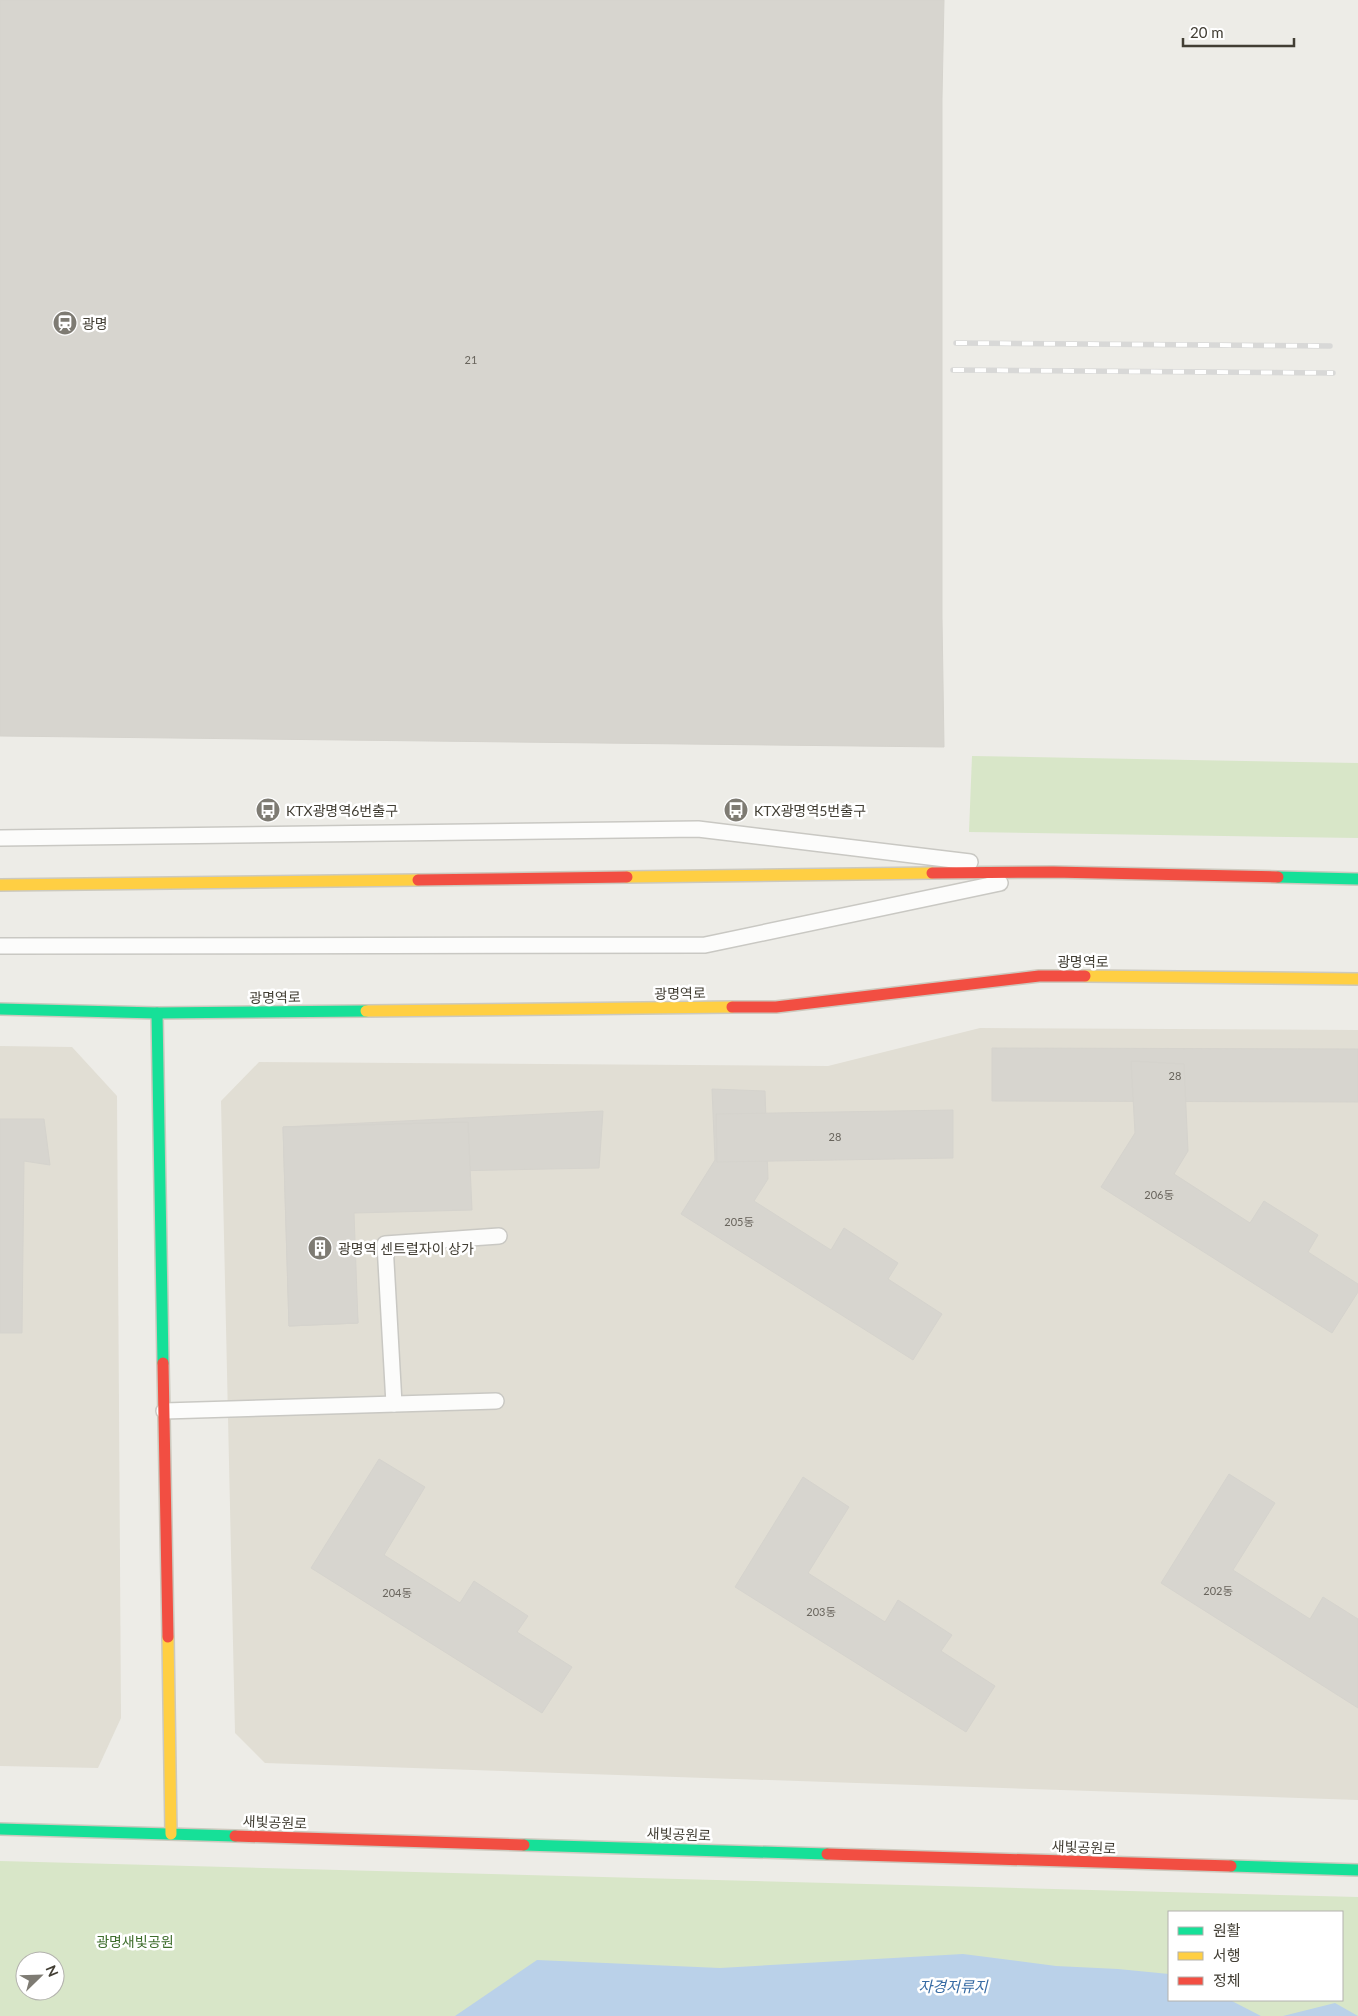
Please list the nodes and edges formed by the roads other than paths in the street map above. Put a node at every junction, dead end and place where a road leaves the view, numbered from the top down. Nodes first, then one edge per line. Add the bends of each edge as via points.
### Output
1 (0, 838) edge
2 (1053, 872) junction
3 (1358, 879) edge
4 (0, 885) edge
5 (0, 946) edge
6 (1358, 978) edge
7 (0, 1009) edge
8 (157, 1013) junction
9 (499, 1236) dead end
10 (496, 1401) dead end
11 (394, 1404) junction
12 (164, 1411) junction
13 (0, 1829) edge
14 (171, 1834) junction
15 (1358, 1870) edge

1 - 2 lane via 698,829
2 - 3 street
2 - 4 street
2 - 5 lane via 705,944
6 - 8 street, 광명역로 via 1040,976 776,1007
7 - 8 street, 광명역로
8 - 12 street
9 - 11 lane via 385,1244
10 - 11 lane
11 - 12 lane
12 - 14 street
13 - 14 street, 새빛공원로
14 - 15 street, 새빛공원로

